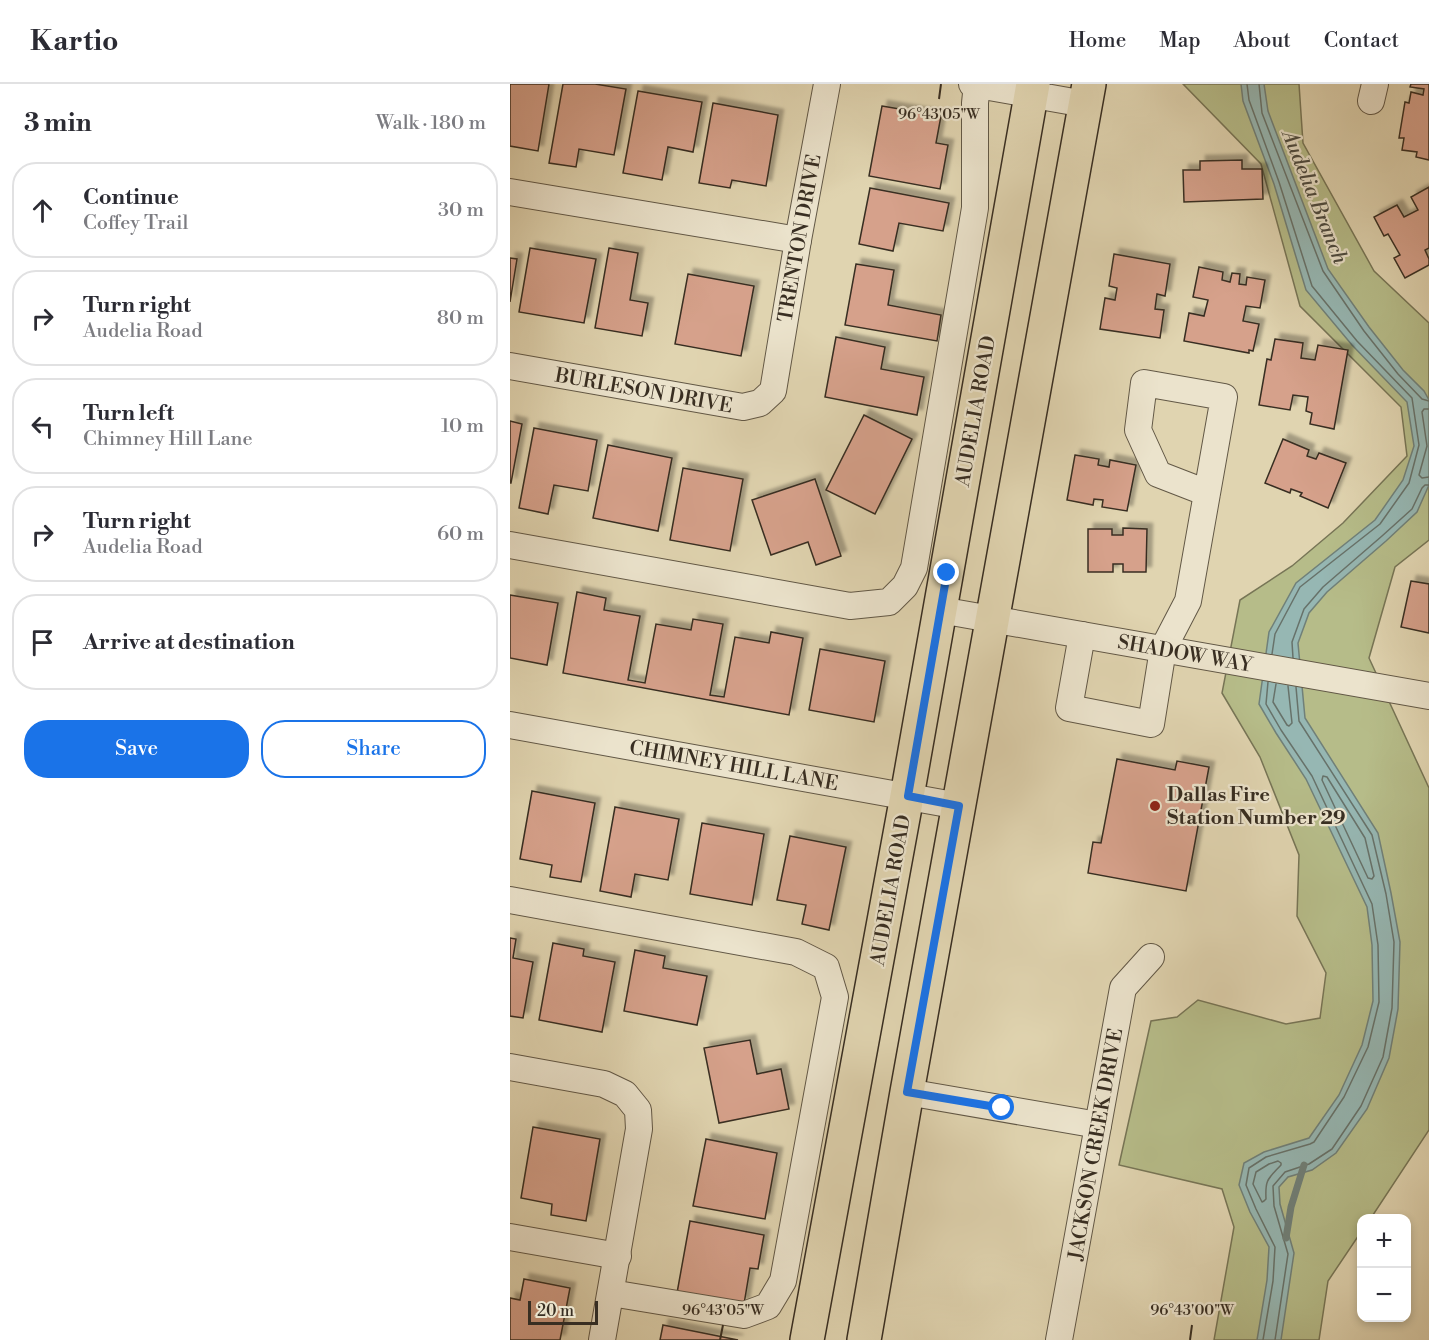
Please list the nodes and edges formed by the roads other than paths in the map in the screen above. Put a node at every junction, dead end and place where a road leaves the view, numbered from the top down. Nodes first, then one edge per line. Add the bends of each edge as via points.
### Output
1 (827, 84) edge
2 (975, 84) edge
3 (1032, 89) edge
4 (1087, 94) edge
5 (510, 192) edge
6 (798, 240) junction
7 (510, 366) edge
8 (773, 391) joint
9 (1207, 493) junction
10 (510, 545) edge
11 (940, 610) junction
12 (992, 619) junction
13 (1082, 635) junction
14 (1163, 649) junction
15 (1429, 696) edge
16 (510, 725) edge
17 (908, 796) junction
18 (959, 806) junction
19 (510, 900) edge
20 (1151, 957) dead end
21 (510, 1067) edge
22 (907, 1092) junction
23 (1098, 1125) junction
24 (510, 1237) edge
25 (618, 1256) junction
26 (611, 1293) junction
27 (602, 1340) edge
28 (807, 1340) edge
29 (864, 1340) edge
30 (1059, 1340) edge

1 - 6 street, TRENTON DRIVE
2 - 3 street
2 - 10 street via 975,208 914,568 905,586 889,602 850,606
3 - 4 street
3 - 11 main road, AUDELIA ROAD
4 - 12 main road
5 - 6 street
6 - 8 street, TRENTON DRIVE
7 - 8 street, BURLESON DRIVE via 743,407 760,403
9 - 9 street via 1224,397 1144,383 1138,430 1158,474
9 - 14 street via 1188,601
11 - 12 street, SHADOW WAY
11 - 17 main road, AUDELIA ROAD
12 - 13 street, SHADOW WAY
12 - 18 main road
13 - 14 street, SHADOW WAY
13 - 14 street via 1069,708 1151,724
14 - 15 street, SHADOW WAY
16 - 17 street, CHIMNEY HILL LANE
17 - 18 street, CHIMNEY HILL LANE
17 - 28 main road, AUDELIA ROAD
18 - 22 main road
19 - 26 street via 796,952 826,967 835,997 783,1281 768,1306 744,1315
20 - 23 street, JACKSON CREEK DRIVE via 1124,988
21 - 25 street via 604,1084 625,1094 638,1110 639,1129
22 - 23 street
22 - 29 main road
23 - 30 street, JACKSON CREEK DRIVE
24 - 25 street
25 - 26 street
26 - 27 street

